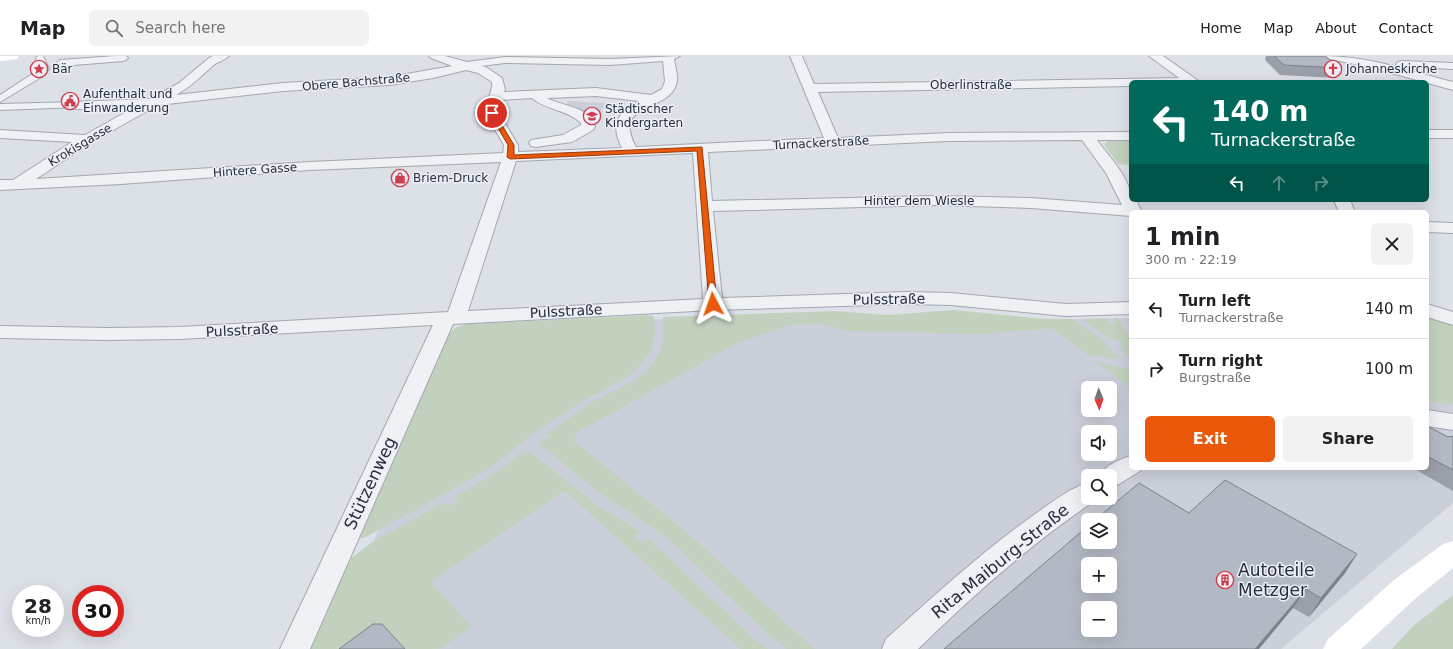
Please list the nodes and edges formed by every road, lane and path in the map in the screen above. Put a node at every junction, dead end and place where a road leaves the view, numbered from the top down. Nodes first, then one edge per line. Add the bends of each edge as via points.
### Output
1 (13, 56) edge
2 (223, 56) edge
3 (435, 56) edge
4 (670, 56) edge
5 (796, 56) edge
6 (1155, 56) edge
7 (1329, 56) edge
8 (0, 57) edge
9 (69, 58) dead end
10 (124, 58) dead end
11 (60, 63) junction
12 (466, 65) junction
13 (1374, 65) junction
14 (42, 66) junction
15 (1453, 66) edge
16 (31, 70) dead end
17 (1191, 80) edge
18 (1129, 82) edge
19 (1453, 86) edge
20 (810, 88) junction
21 (536, 94) junction
22 (496, 96) junction
23 (0, 99) edge
24 (654, 99) junction
25 (156, 102) junction
26 (77, 106) joint
27 (0, 107) edge
28 (604, 127) junction
29 (0, 134) edge
30 (1429, 134) edge
31 (1453, 134) edge
32 (1086, 136) junction
33 (1129, 136) edge
34 (87, 139) junction
35 (833, 142) junction
36 (700, 148) junction
37 (511, 151) junction
38 (631, 152) junction
39 (17, 184) junction
40 (0, 185) edge
41 (1129, 202) edge
42 (705, 206) junction
43 (1129, 211) edge
44 (1429, 228) edge
45 (1453, 228) edge
46 (713, 304) junction
47 (1129, 308) edge
48 (1429, 311) edge
49 (451, 317) junction
50 (1453, 319) edge
51 (0, 332) edge
52 (1429, 418) edge
53 (1453, 422) edge
54 (1129, 466) edge
55 (1117, 474) edge
56 (1081, 497) edge
57 (1453, 552) edge
58 (295, 649) edge
59 (897, 649) edge
60 (1339, 649) edge

1 - 8 main road
2 - 25 street, Krokisgasse via 213,60 183,86
3 - 12 street
4 - 12 street, Obere Bachstraße via 610,62 506,60
4 - 24 street via 670,87
5 - 20 street
6 - 17 street
7 - 13 street
9 - 11 street
10 - 11 street
11 - 14 street
12 - 22 street via 482,70 494,78 500,85
12 - 25 street, Obere Bachstraße via 433,74 380,82 283,87
13 - 15 street
13 - 19 street
14 - 16 street via 28,75
14 - 23 street
18 - 20 street, Oberlinstraße
20 - 35 street
21 - 22 street
21 - 24 street via 596,92
21 - 28 street via 545,102 562,107
22 - 37 street via 491,106 492,113
24 - 28 street
25 - 26 street, Obere Bachstraße
25 - 34 street, Krokisgasse
26 - 27 street, Obere Bachstraße
28 - 37 street via 567,139
28 - 38 street
29 - 34 street
30 - 31 street
32 - 33 street, Turnackerstraße
32 - 35 street, Turnackerstraße via 949,137
32 - 41 street via 1108,164
34 - 39 street, Krokisgasse
35 - 36 street, Turnackerstraße
36 - 38 street, Turnackerstraße
36 - 42 street
37 - 38 street, Turnackerstraße
37 - 39 street, Hintere Gasse
37 - 49 street, Stützenweg
39 - 40 street, Hintere Gasse
42 - 43 street, Hinter dem Wiesle via 962,200
42 - 46 street
44 - 45 street
46 - 47 street, Pulsstraße via 908,298 1066,310
46 - 49 street, Pulsstraße
48 - 50 street
49 - 51 street, Pulsstraße via 180,333
49 - 58 street, Stützenweg
52 - 53 street
54 - 55 street
56 - 59 street, Rita-Maiburg-Straße via 1035,529 980,573
57 - 60 main road via 1405,589

